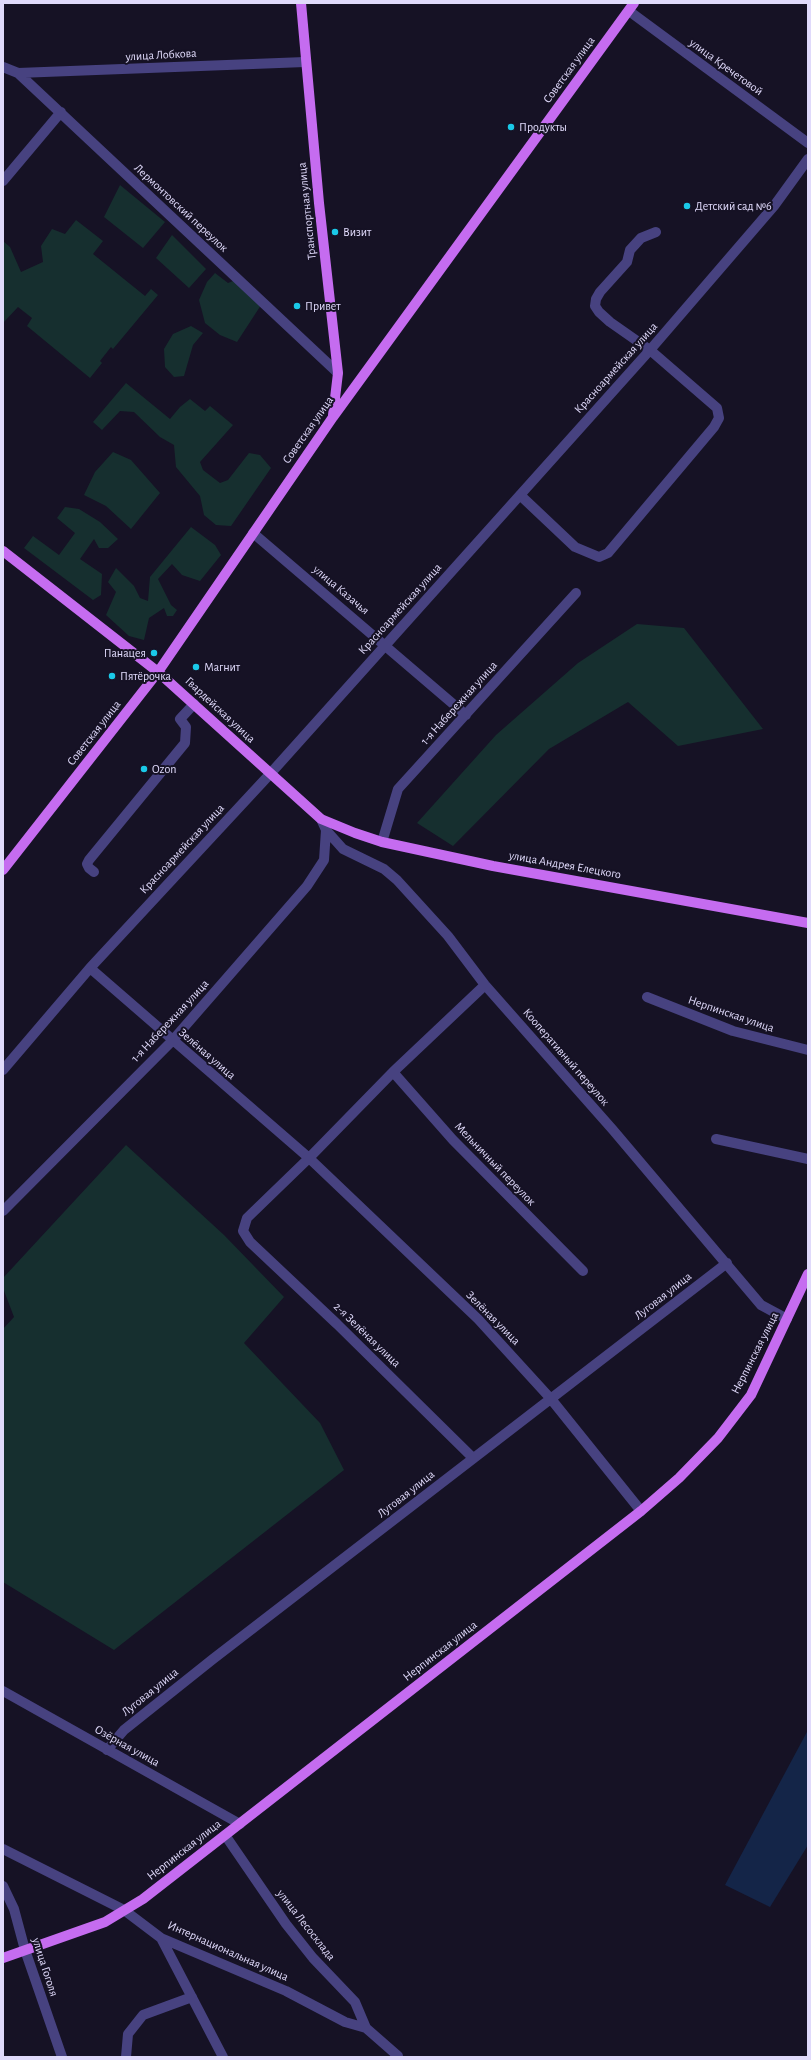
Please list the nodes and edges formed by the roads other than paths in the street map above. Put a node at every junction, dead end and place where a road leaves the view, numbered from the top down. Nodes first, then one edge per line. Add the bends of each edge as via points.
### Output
1 (301, 3) edge
2 (631, 7) edge
3 (306, 62) junction
4 (4, 69) edge
5 (18, 73) junction
6 (61, 112) junction
7 (808, 143) edge
8 (808, 159) edge
9 (3, 181) edge
10 (656, 232) dead end
11 (650, 350) junction
12 (338, 373) junction
13 (333, 417) junction
14 (520, 495) junction
15 (254, 533) junction
16 (3, 551) edge
17 (576, 593) dead end
18 (386, 645) junction
19 (158, 672) junction
20 (194, 704) junction
21 (466, 715) junction
22 (270, 774) junction
23 (321, 819) junction
24 (326, 830) junction
25 (382, 842) junction
26 (3, 870) edge
27 (94, 872) dead end
28 (808, 923) edge
29 (90, 968) junction
30 (485, 985) junction
31 (647, 997) dead end
32 (172, 1040) junction
33 (808, 1050) edge
34 (7, 1057) edge
35 (3, 1070) edge
36 (393, 1072) junction
37 (716, 1139) dead end
38 (309, 1158) junction
39 (808, 1159) edge
40 (3, 1211) edge
41 (726, 1263) junction
42 (583, 1271) dead end
43 (808, 1274) edge
44 (787, 1319) junction
45 (552, 1399) junction
46 (473, 1458) junction
47 (641, 1512) junction
48 (3, 1691) edge
49 (107, 1750) junction
50 (240, 1824) junction
51 (225, 1835) junction
52 (3, 1849) edge
53 (3, 1886) edge
54 (124, 1910) junction
55 (162, 1938) junction
56 (25, 1950) junction
57 (3, 1958) edge
58 (192, 1997) junction
59 (366, 2028) junction
60 (398, 2056) edge
61 (62, 2057) edge
62 (126, 2057) edge
63 (223, 2057) edge

1 - 3 main road, Транспортная улица
2 - 7 street, улица Кречетовой
2 - 13 main road, Советская улица
3 - 5 street, улица Лобкова
3 - 12 main road, Транспортная улица
4 - 5 street, Лермонтовский переулок
5 - 6 street, Лермонтовский переулок
6 - 9 street
6 - 12 street, Лермонтовский переулок
8 - 11 street, Красноармейская улица via 774,206
10 - 11 street via 641,238 630,250 627,262 596,299 595,306 599,312
11 - 14 street, Красноармейская улица
11 - 14 street via 717,408 719,418 608,554 599,556 575,547
12 - 13 main road, Транспортная улица
13 - 15 main road, Советская улица
14 - 18 street, Красноармейская улица
15 - 18 street, улица Казачья
15 - 19 main road, Советская улица
16 - 19 main road, Гвардейская улица
17 - 21 street, 1-я Набережная улица
18 - 21 street, улица Казачья
18 - 22 street, Красноармейская улица
19 - 20 main road, Гвардейская улица
19 - 26 main road, Советская улица
20 - 22 main road, Гвардейская улица
20 - 27 street via 180,719 186,727 185,742 89,860 87,864
21 - 25 street, 1-я Набережная улица via 398,790
22 - 23 main road, Гвардейская улица
22 - 29 street, Красноармейская улица
23 - 24 street, Кооперативный переулок
23 - 25 main road, улица Андрея Елецкого via 355,834
24 - 30 street, Кооперативный переулок via 343,849 384,869 397,880 448,936
24 - 32 street, 1-я Набережная улица via 324,860 307,886
25 - 28 main road, улица Андрея Елецкого via 493,866
29 - 32 street, Зелёная улица
29 - 34 street, Красноармейская улица
30 - 36 street
30 - 41 street, Кооперативный переулок
31 - 33 street, Нерпинская улица via 733,1031
32 - 38 street, Зелёная улица
32 - 40 street, 1-я Набережная улица
34 - 35 street, Красноармейская улица
36 - 38 street
36 - 42 street, Мельничный переулок via 453,1140
37 - 39 street
38 - 45 street, Зелёная улица via 478,1319
38 - 46 street, 2-я Зелёная улица via 247,1218 243,1232 250,1242
41 - 44 street, Кооперативный переулок via 761,1305
41 - 45 street, Луговая улица
43 - 44 main road, Нерпинская улица
44 - 47 main road, Нерпинская улица via 769,1360 746,1401 718,1438
45 - 46 street, Луговая улица
45 - 47 street, Зелёная улица
46 - 49 street, Луговая улица via 124,1730
47 - 50 main road, Нерпинская улица
48 - 49 street, Озёрная улица
49 - 50 street, Озёрная улица
50 - 51 main road, Нерпинская улица
51 - 54 main road, Нерпинская улица via 143,1899
51 - 59 street, улица Лесосклада via 286,1924 313,1958 355,2002
52 - 54 street, Интернациональная улица
53 - 56 street, улица Гоголя via 14,1909
54 - 55 street, Интернациональная улица
54 - 56 main road, Нерпинская улица via 105,1922
55 - 58 street
55 - 59 street, Интернациональная улица via 286,1991 345,2022
56 - 57 main road, Нерпинская улица
56 - 61 street, улица Гоголя
58 - 62 street via 143,2015 128,2034
58 - 63 street
59 - 60 street, Интернациональная улица

